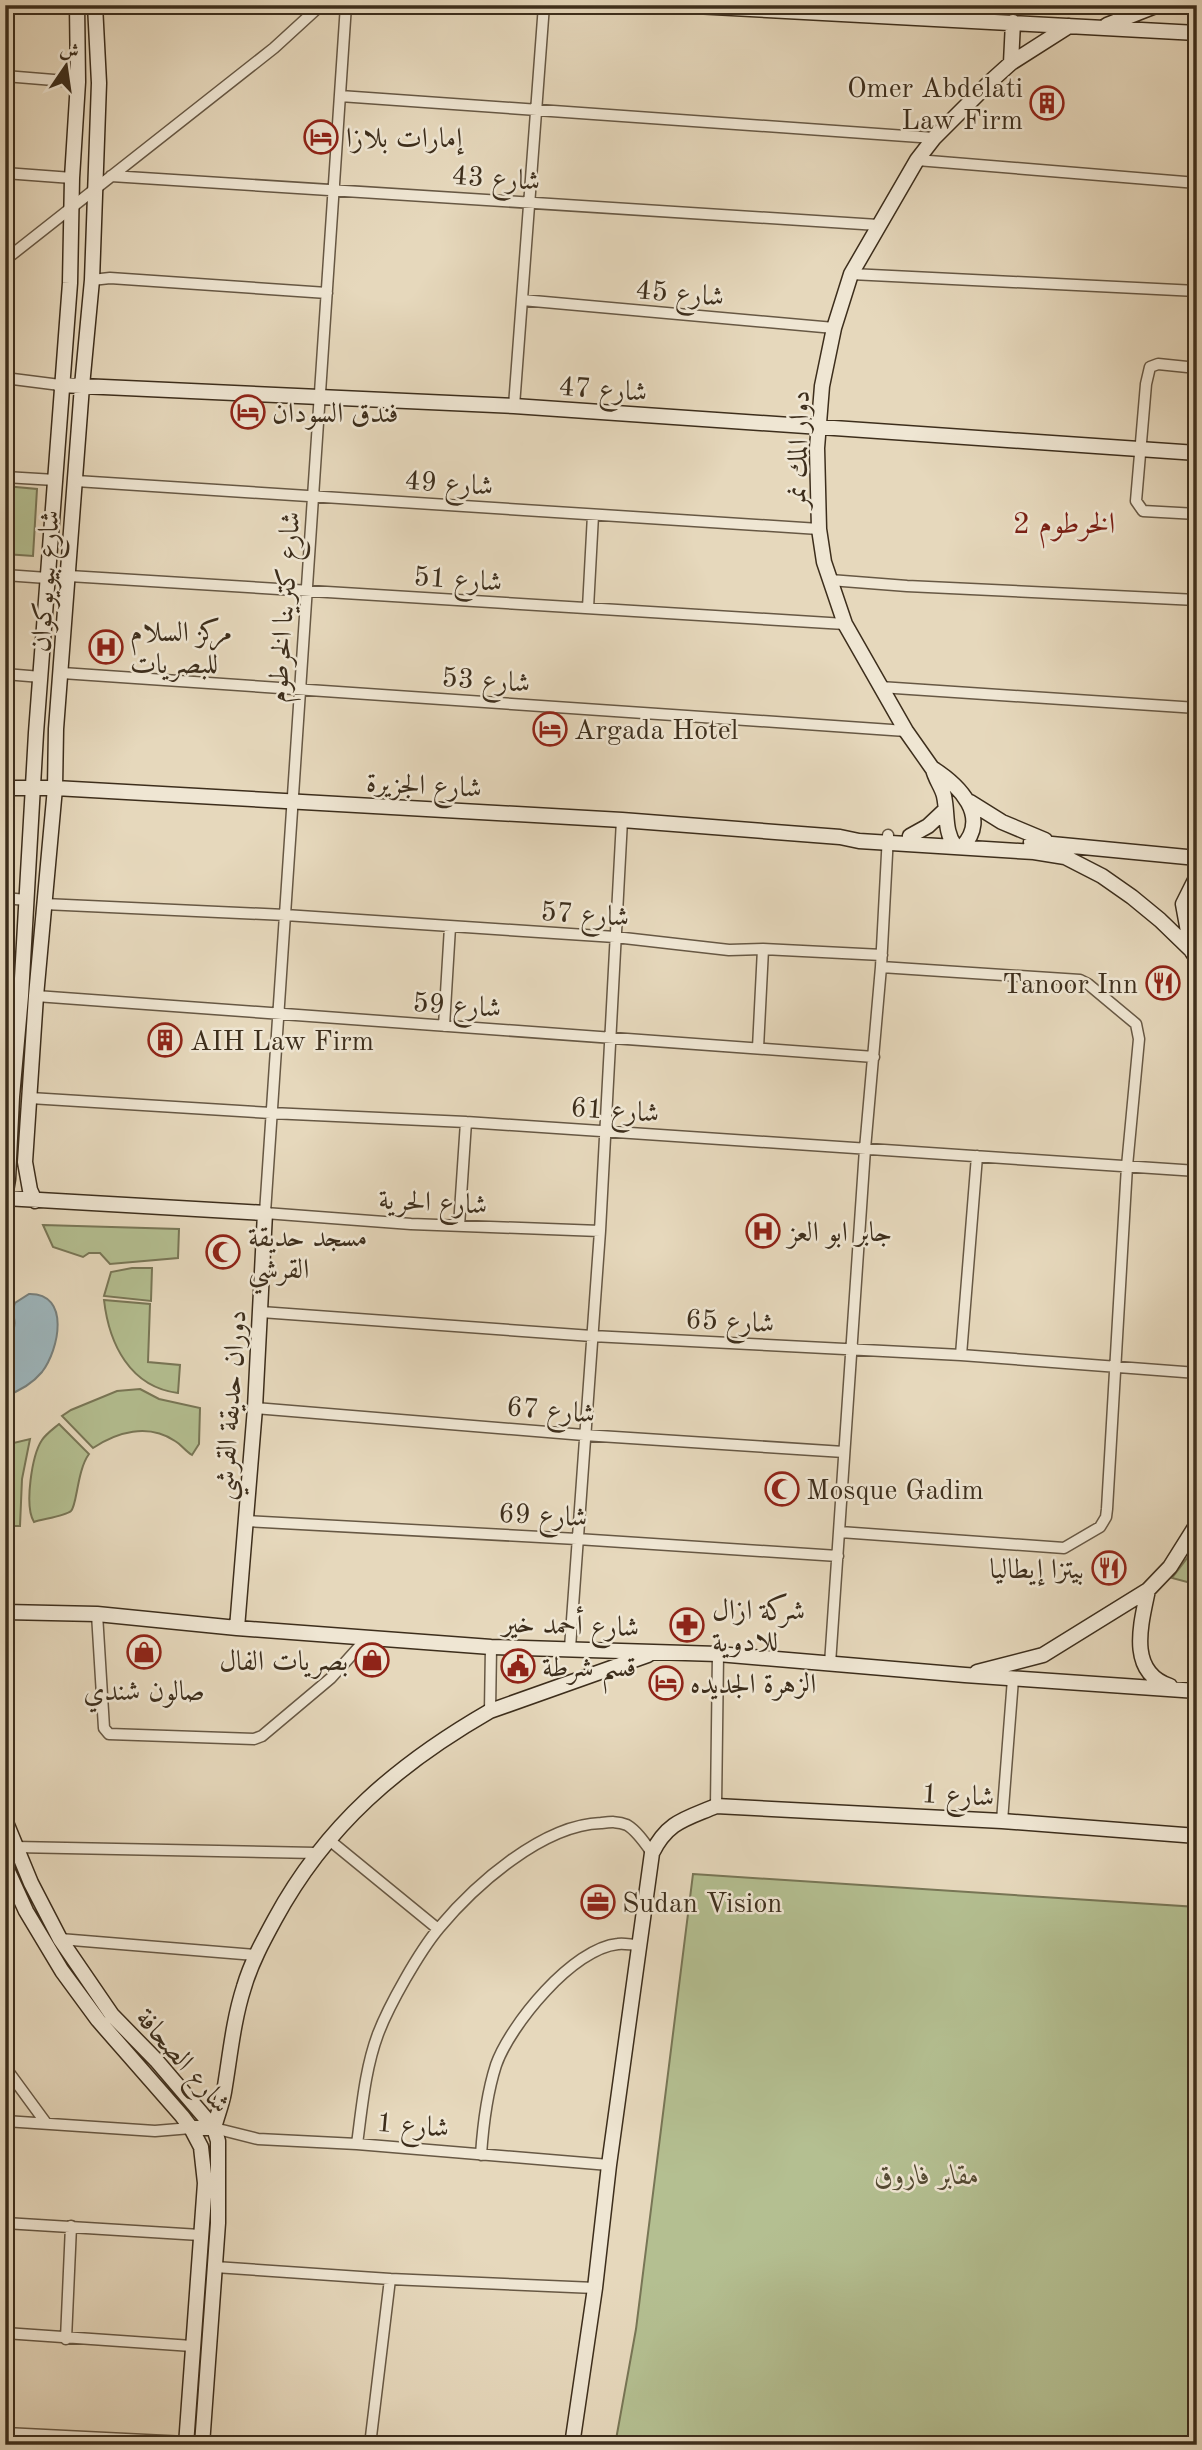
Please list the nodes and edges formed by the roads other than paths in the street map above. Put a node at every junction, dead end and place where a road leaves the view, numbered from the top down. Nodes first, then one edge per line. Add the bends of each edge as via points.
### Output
1 (77, 5) edge
2 (96, 5) edge
3 (321, 5) edge
4 (346, 5) edge
5 (544, 5) edge
6 (676, 5) edge
7 (978, 5) edge
8 (1158, 5) edge
9 (978, 21) junction
10 (1013, 22) junction
11 (1069, 26) junction
12 (1100, 27) junction
13 (1197, 33) edge
14 (1012, 63) junction
15 (5, 76) edge
16 (78, 82) junction
17 (340, 96) junction
18 (536, 109) junction
19 (934, 138) junction
20 (917, 160) junction
21 (5, 173) edge
22 (111, 176) junction
23 (72, 178) junction
24 (1197, 183) edge
25 (95, 188) junction
26 (334, 190) junction
27 (529, 202) junction
28 (72, 207) junction
29 (878, 225) junction
30 (5, 260) edge
31 (851, 274) junction
32 (92, 280) junction
33 (1197, 291) edge
34 (327, 293) junction
35 (522, 300) junction
36 (834, 328) junction
37 (1197, 368) edge
38 (5, 378) edge
39 (60, 385) junction
40 (82, 386) junction
41 (320, 396) junction
42 (514, 406) junction
43 (820, 428) junction
44 (1141, 450) junction
45 (1197, 453) edge
46 (5, 477) edge
47 (55, 480) junction
48 (76, 481) junction
49 (313, 496) junction
50 (593, 514) junction
51 (1197, 514) edge
52 (819, 529) junction
53 (5, 575) edge
54 (69, 576) junction
55 (47, 578) junction
56 (830, 580) junction
57 (307, 591) junction
58 (1197, 600) edge
59 (588, 608) junction
60 (845, 624) junction
61 (62, 673) junction
62 (5, 674) edge
63 (41, 677) junction
64 (880, 687) junction
65 (300, 690) junction
66 (1197, 708) edge
67 (906, 731) junction
68 (932, 768) junction
69 (5, 788) edge
70 (55, 788) junction
71 (33, 789) junction
72 (967, 800) junction
73 (292, 801) junction
74 (945, 810) junction
75 (622, 820) junction
76 (910, 835) junction
77 (888, 839) junction
78 (959, 842) junction
79 (1056, 849) junction
80 (1197, 858) edge
81 (1197, 876) edge
82 (5, 898) edge
83 (26, 900) junction
84 (44, 904) junction
85 (285, 915) junction
86 (450, 927) junction
87 (615, 937) junction
88 (763, 949) junction
89 (1194, 954) edge
90 (882, 955) junction
91 (881, 967) junction
92 (5, 994) edge
93 (21, 996) junction
94 (36, 996) junction
95 (278, 1014) junction
96 (444, 1026) junction
97 (610, 1039) junction
98 (758, 1048) junction
99 (874, 1057) junction
100 (8, 1097) edge
101 (30, 1097) junction
102 (271, 1113) junction
103 (466, 1122) junction
104 (605, 1131) junction
105 (865, 1149) junction
106 (977, 1156) junction
107 (1127, 1166) junction
108 (1197, 1171) edge
109 (5, 1198) edge
110 (35, 1200) junction
111 (265, 1213) junction
112 (459, 1226) junction
113 (600, 1231) junction
114 (261, 1312) junction
115 (592, 1336) junction
116 (852, 1350) junction
117 (961, 1355) junction
118 (1115, 1367) junction
119 (1197, 1373) edge
120 (255, 1408) junction
121 (584, 1435) junction
122 (844, 1452) junction
123 (245, 1521) junction
124 (1197, 1524) edge
125 (840, 1532) junction
126 (577, 1539) junction
127 (838, 1556) junction
128 (1148, 1590) junction
129 (5, 1612) edge
130 (97, 1614) junction
131 (237, 1628) junction
132 (367, 1637) junction
133 (491, 1647) junction
134 (570, 1648) junction
135 (659, 1652) junction
136 (719, 1654) junction
137 (830, 1664) junction
138 (965, 1675) junction
139 (1013, 1679) junction
140 (1192, 1691) edge
141 (490, 1712) junction
142 (716, 1805) junction
143 (5, 1820) edge
144 (1002, 1821) junction
145 (1197, 1836) edge
146 (328, 1839) junction
147 (15, 1847) junction
148 (316, 1853) junction
149 (652, 1853) junction
150 (5, 1865) edge
151 (438, 1929) junction
152 (60, 1940) junction
153 (639, 1945) junction
154 (255, 1955) junction
155 (5, 2067) edge
156 (5, 2121) edge
157 (46, 2123) junction
158 (191, 2128) junction
159 (214, 2128) junction
160 (357, 2144) junction
161 (481, 2155) junction
162 (609, 2165) junction
163 (5, 2223) edge
164 (72, 2226) junction
165 (200, 2235) junction
166 (215, 2267) junction
167 (390, 2278) junction
168 (595, 2288) junction
169 (5, 2333) edge
170 (66, 2339) junction
171 (192, 2346) junction
172 (5, 2433) edge
173 (186, 2443) edge
174 (202, 2445) edge
175 (370, 2445) edge
176 (572, 2445) edge

1 - 16 street, شارع بيويوكوان
2 - 25 street, شارع بيويوكوان
3 - 22 street via 274,48
4 - 17 street, شارع كترينا الخرطوم
5 - 18 street
6 - 9 street
7 - 9 street
8 - 12 street
9 - 10 street
10 - 11 street
10 - 14 street
11 - 12 street
11 - 14 street, دوار المك نمر
12 - 13 street
14 - 19 street, دوار المك نمر
15 - 16 street
16 - 23 street, شارع بيويوكوان
17 - 18 street
17 - 26 street, شارع كترينا الخرطوم
18 - 19 street
18 - 27 street
19 - 20 street, دوار المك نمر
20 - 24 street
20 - 29 street, دوار المك نمر
21 - 23 street
22 - 25 street
22 - 26 street, شارع 43
23 - 28 street, شارع بيويوكوان
25 - 28 street
25 - 32 street, شارع بيويوكوان
26 - 27 street, شارع 43
26 - 34 street, شارع كترينا الخرطوم
27 - 29 street, شارع 43
27 - 35 street
28 - 30 street
28 - 39 street, شارع بيويوكوان
29 - 31 street, دوار المك نمر
31 - 33 street
31 - 36 street, دوار المك نمر
32 - 34 street
32 - 40 street, شارع بيويوكوان
34 - 41 street, شارع كترينا الخرطوم
35 - 36 street, شارع 45
35 - 42 street
36 - 43 street, دوار المك نمر via 822,387
37 - 44 street via 1158,364 1150,368
38 - 39 street, شارع 47
39 - 40 street, شارع 47
39 - 47 street, شارع بيويوكوان
40 - 41 street, شارع 47
40 - 48 street, شارع بيويوكوان
41 - 42 street, شارع 47
41 - 49 street, شارع كترينا الخرطوم
42 - 43 street, شارع 47
43 - 44 street, شارع 47
43 - 52 street, دوار المك نمر
44 - 45 street, شارع 47
44 - 51 street via 1136,501 1143,511
46 - 47 street
47 - 55 street, شارع بيويوكوان
48 - 49 street, شارع 49
48 - 54 street, شارع بيويوكوان
49 - 50 street, شارع 49
49 - 57 street, شارع كترينا الخرطوم
50 - 52 street, شارع 49
50 - 59 street
52 - 56 street, دوار المك نمر
53 - 55 street
54 - 57 street, شارع 51
54 - 61 street, شارع بيويوكوان
55 - 63 street, شارع بيويوكوان
56 - 58 street
56 - 60 street, دوار المك نمر
57 - 59 street, شارع 51
57 - 65 street, شارع كترينا الخرطوم
59 - 60 street, شارع 51
60 - 64 street, دوار المك نمر
61 - 65 street, شارع 53
61 - 70 street, شارع بيويوكوان
62 - 63 street
63 - 71 street, شارع بيويوكوان
64 - 66 street
64 - 67 street, دوار المك نمر
65 - 67 street, شارع 53
65 - 73 street, شارع كترينا الخرطوم
67 - 68 street, دوار المك نمر
68 - 72 street, دوار المك نمر
68 - 74 street
69 - 71 street, شارع الجزيرة
70 - 71 street, شارع الجزيرة
70 - 73 street, شارع الجزيرة
70 - 84 street, شارع بيويوكوان
71 - 83 street, شارع بيويوكوان
72 - 78 street via 974,816
72 - 79 street, دوار المك نمر
73 - 75 street, شارع الجزيرة
73 - 85 street, شارع كترينا الخرطوم
74 - 76 street
74 - 78 street
75 - 77 street, شارع الجزيرة via 859,841
75 - 87 street
76 - 77 street, شارع الجزيرة
76 - 78 street, شارع الجزيرة
77 - 78 street, شارع الجزيرة
77 - 90 street
78 - 79 street, شارع الجزيرة
79 - 80 street
79 - 89 street, دوار المك نمر via 1132,897
81 - 89 street via 1183,904
82 - 83 street
83 - 93 street, شارع بيويوكوان
84 - 85 street, شارع 57
84 - 94 street, شارع بيويوكوان
85 - 86 street, شارع 57
85 - 95 street, شارع كترينا الخرطوم
86 - 87 street, شارع 57
86 - 96 street
87 - 88 street, شارع 57 via 729,950
87 - 97 street
88 - 90 street, شارع 57
88 - 98 street
90 - 91 street
91 - 99 street
91 - 107 street via 1070,978 1088,984 1139,1030
92 - 93 street
93 - 100 street, شارع بيويوكوان
94 - 95 street, شارع 59
94 - 101 street, شارع بيويوكوان
95 - 96 street, شارع 59
95 - 102 street, شارع كترينا الخرطوم
96 - 97 street, شارع 59
97 - 98 street, شارع 59
97 - 104 street
98 - 99 street, شارع 59
99 - 105 street
100 - 109 street, شارع بيويوكوان
101 - 102 street, شارع 61
101 - 110 street, شارع بيويوكوان via 25,1162
102 - 103 street, شارع 61
102 - 111 street, شارع كترينا الخرطوم
103 - 104 street, شارع 61
103 - 112 street
104 - 105 street, شارع 61
104 - 113 street
105 - 106 street, شارع 61
105 - 116 street
106 - 107 street, شارع 61
106 - 117 street
107 - 108 street, شارع 61
107 - 118 street
109 - 110 street
110 - 111 street
111 - 112 street, شارع الحرية
111 - 114 street, دوران حديقة القرشي
112 - 113 street, شارع الحرية
113 - 115 street
114 - 115 street, شارع 65
114 - 120 street, دوران حديقة القرشي
115 - 116 street, شارع 65
115 - 121 street
116 - 117 street, شارع 65
116 - 122 street
117 - 118 street, شارع 65
118 - 119 street, شارع 65
118 - 125 street via 1106,1517 1100,1527 1069,1546
120 - 121 street, شارع 67
120 - 123 street, دوران حديقة القرشي
121 - 122 street, شارع 67
121 - 126 street
122 - 125 street
123 - 126 street, شارع 69
123 - 131 street, دوران حديقة القرشي
124 - 128 street via 1170,1567
125 - 127 street
126 - 127 street, شارع 69
126 - 134 street
127 - 137 street
128 - 138 street via 1043,1655
128 - 140 street via 1139,1635 1144,1664 1163,1684
129 - 130 street
130 - 131 street
130 - 132 street via 104,1728 109,1734 254,1739 331,1678
131 - 132 street, شارع أحمد خير
132 - 133 street, شارع أحمد خير
133 - 134 street, شارع أحمد خير
133 - 141 street
134 - 135 street, شارع أحمد خير
135 - 136 street, شارع أحمد خير
135 - 141 street
136 - 137 street, شارع أحمد خير
136 - 142 street
137 - 138 street, شارع أحمد خير
138 - 139 street, شارع أحمد خير
139 - 140 street, شارع أحمد خير
139 - 144 street
141 - 146 street via 390,1778
142 - 144 street, شارع 1
142 - 149 street via 676,1823 660,1837
143 - 147 street, شارع الصحافة
144 - 145 street, شارع 1
146 - 148 street
146 - 151 street
147 - 148 street
147 - 152 street, شارع الصحافة
148 - 154 street
149 - 151 street via 629,1826 617,1822 567,1830 526,1851 485,1882
149 - 153 street
150 - 158 street, شارع الصحافة via 62,1971
151 - 160 street via 378,2032
152 - 154 street
152 - 159 street, شارع الصحافة via 112,2015
153 - 161 street via 604,1947 584,1959 555,1979 525,2015 497,2064
153 - 162 street
154 - 159 street via 243,1988
155 - 157 street
156 - 157 street
157 - 158 street via 155,2131
158 - 159 street
158 - 165 street, شارع الصحافة via 201,2147 205,2183
159 - 160 street, شارع 1 via 258,2139
159 - 166 street, شارع الصحافة via 219,2198
160 - 161 street, شارع 1
161 - 162 street, شارع 1
162 - 168 street
163 - 164 street
164 - 165 street
164 - 170 street
165 - 171 street, شارع الصحافة
166 - 167 street
166 - 174 street, شارع الصحافة
167 - 168 street
167 - 175 street
168 - 176 street
169 - 170 street
170 - 171 street
171 - 173 street, شارع الصحافة
172 - 173 street

